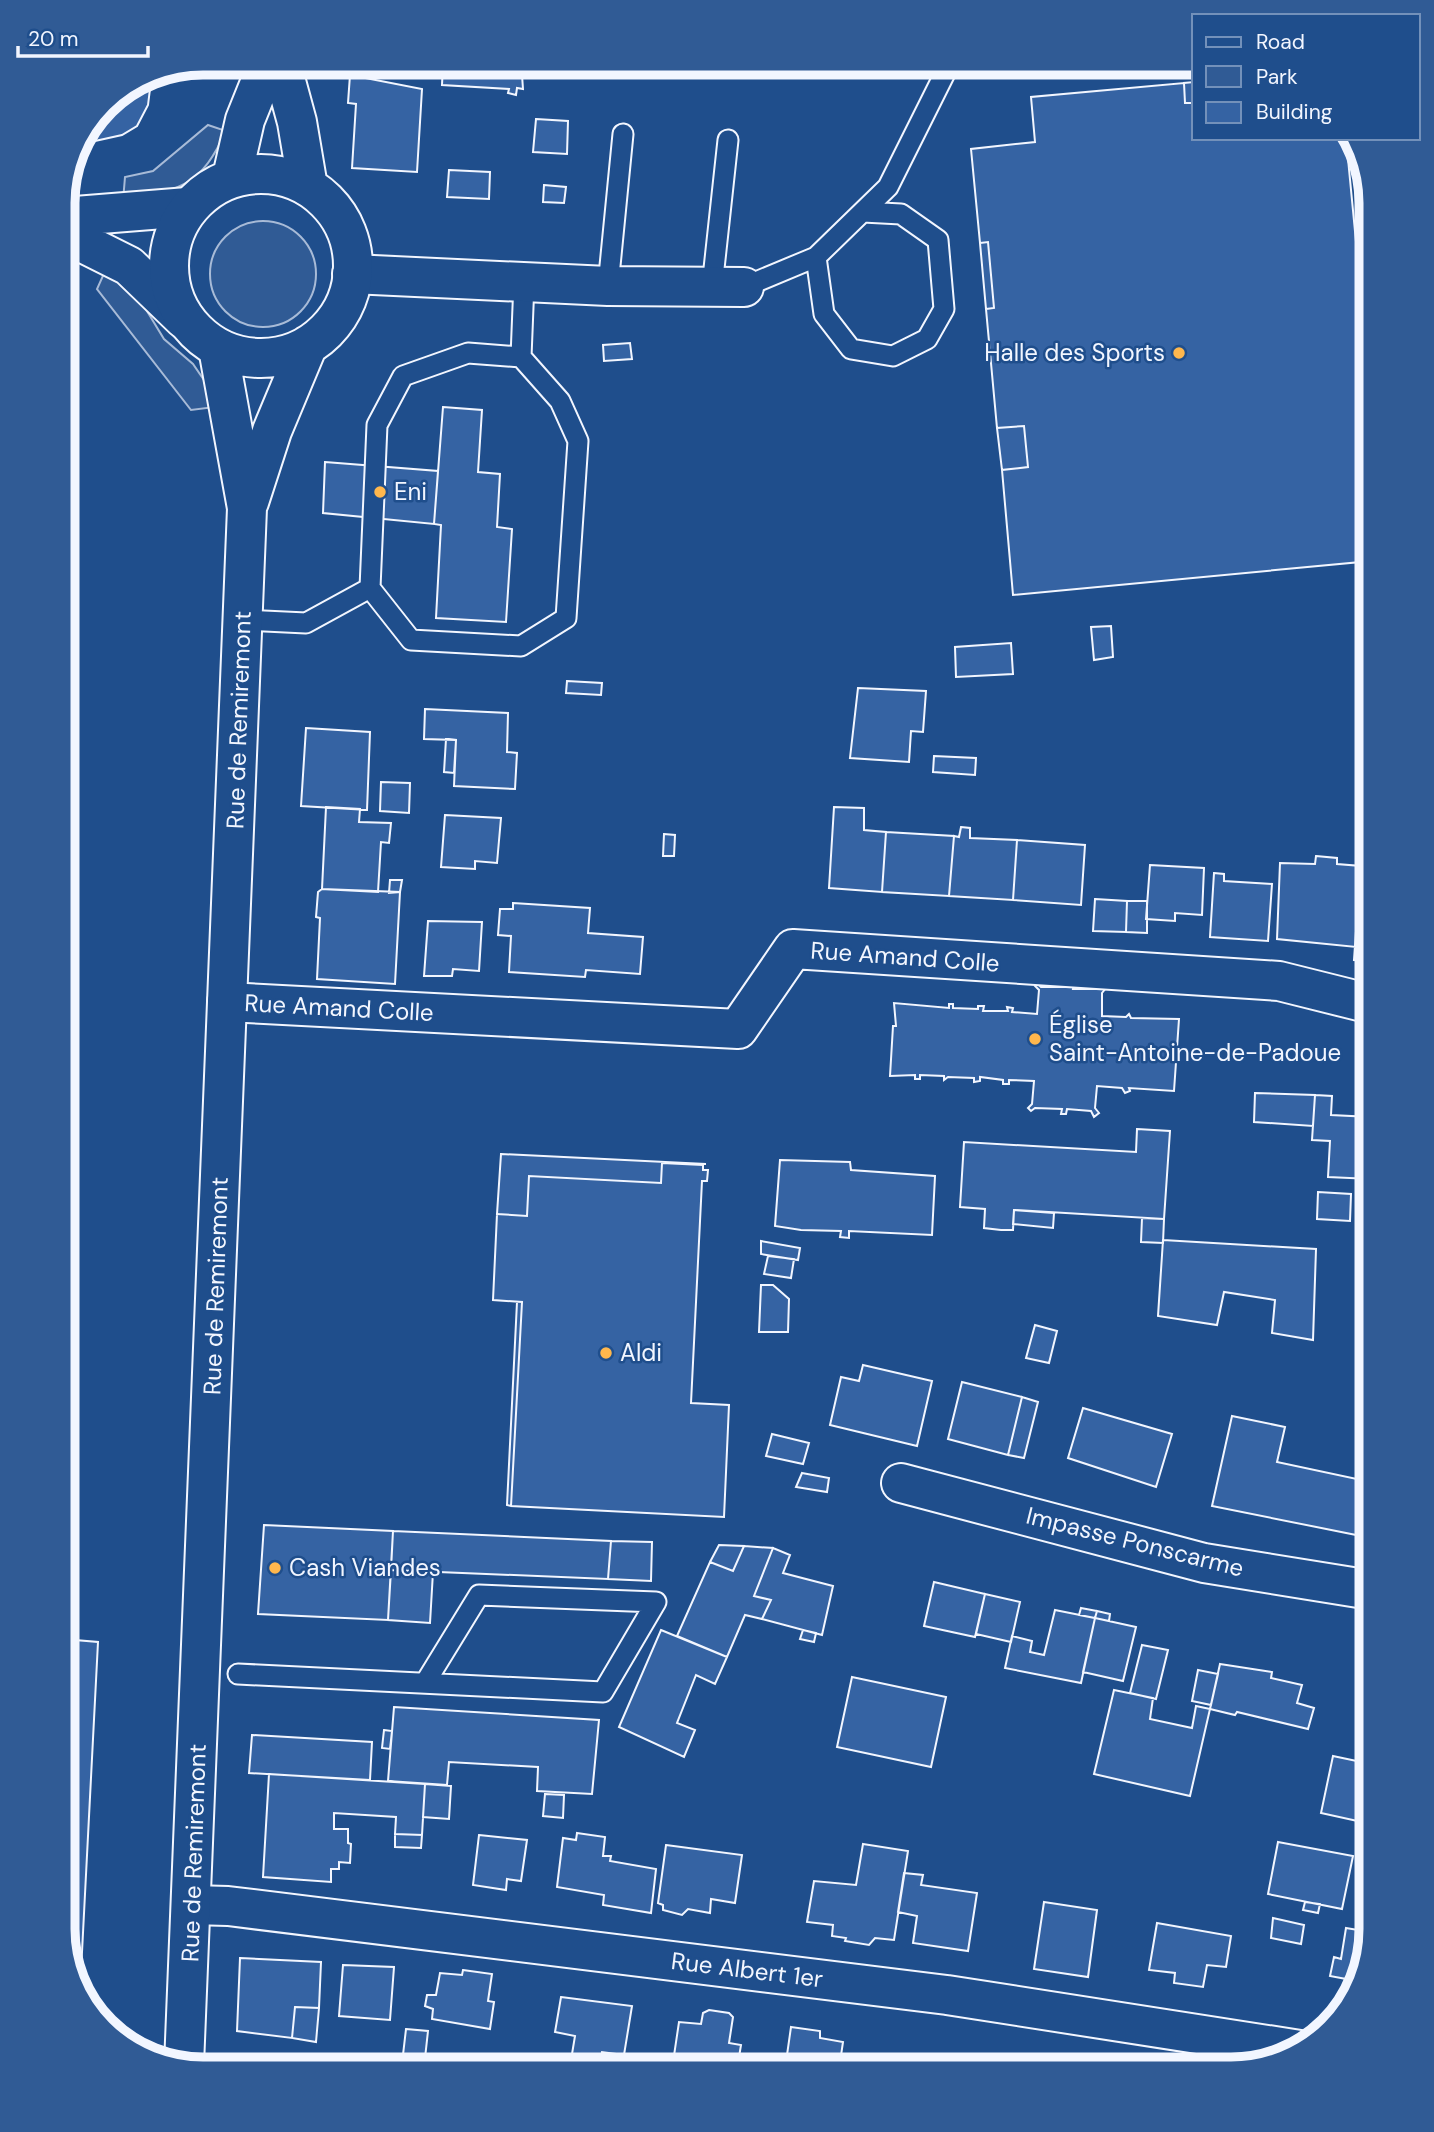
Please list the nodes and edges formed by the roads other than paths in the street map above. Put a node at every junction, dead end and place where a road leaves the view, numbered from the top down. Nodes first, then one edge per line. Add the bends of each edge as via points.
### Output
1 (263, 75) edge
2 (284, 75) edge
3 (944, 76) edge
4 (622, 134) dead end
5 (728, 140) dead end
6 (232, 177) junction
7 (308, 187) junction
8 (188, 207) junction
9 (863, 212) junction
10 (76, 216) edge
11 (76, 239) edge
12 (816, 257) junction
13 (352, 274) junction
14 (524, 282) junction
15 (608, 286) junction
16 (728, 287) junction
17 (184, 319) junction
18 (308, 345) junction
19 (218, 348) junction
20 (521, 357) junction
21 (247, 508) junction
22 (370, 588) junction
23 (243, 620) junction
24 (1359, 1001) edge
25 (228, 1002) junction
26 (901, 1483) dead end
27 (1359, 1588) edge
28 (238, 1674) dead end
29 (425, 1683) junction
30 (192, 1905) junction
31 (1280, 2047) edge
32 (185, 2055) edge

1 - 6 street via 245,120
2 - 7 street
3 - 9 lane via 888,187
4 - 15 lane
5 - 16 lane
6 - 7 street via 265,173
6 - 8 street
7 - 13 street via 334,208 349,238
8 - 10 street
8 - 17 street via 172,237 168,277
9 - 12 lane
9 - 12 lane via 901,214 938,240 944,309 927,338 893,356 851,349 824,314
11 - 17 street via 129,266
12 - 16 lane
13 - 14 street
13 - 18 street via 339,316
14 - 15 street
14 - 20 lane
15 - 16 street
17 - 19 street
18 - 19 street via 291,354 260,359
18 - 21 street, Rue de Remiremont via 272,431
19 - 21 street, Rue de Remiremont
20 - 22 lane via 468,353 403,376 377,425
20 - 22 lane via 560,401 578,441 566,618 521,646 411,639
21 - 23 street, Rue de Remiremont
22 - 23 lane via 306,623
23 - 25 street, Rue de Remiremont
24 - 25 street, Rue Amand Colle via 1279,981 793,949 738,1029
25 - 30 street, Rue de Remiremont
26 - 27 street, Impasse Ponscarme via 1204,1563
28 - 29 lane
29 - 29 lane via 603,1692 656,1602 479,1595
30 - 31 street, Rue Albert 1er via 947,1995
30 - 32 street, Rue de Remiremont

